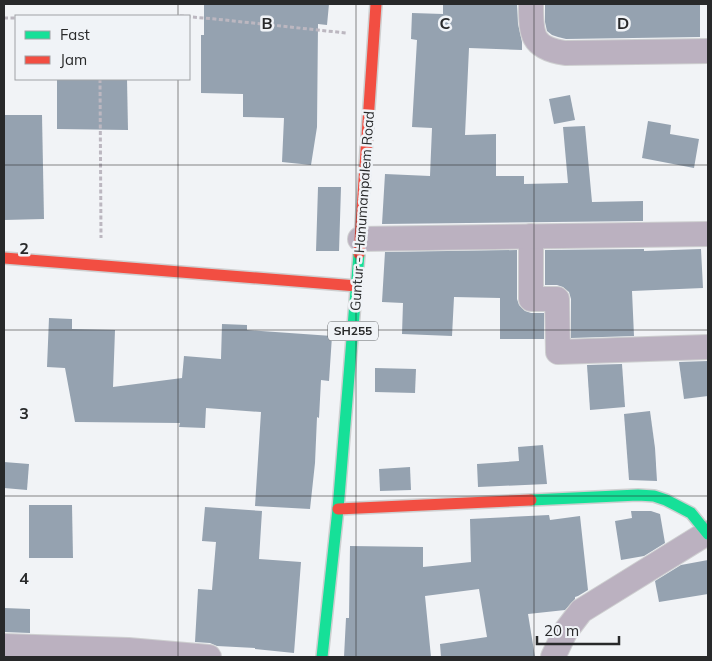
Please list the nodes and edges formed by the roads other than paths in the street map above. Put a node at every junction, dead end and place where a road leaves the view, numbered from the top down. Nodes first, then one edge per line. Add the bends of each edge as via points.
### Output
1 (376, 4) edge
2 (531, 4) edge
3 (708, 51) edge
4 (708, 234) edge
5 (531, 236) junction
6 (360, 239) junction
7 (4, 258) edge
8 (357, 286) junction
9 (708, 347) edge
10 (338, 509) junction
11 (708, 533) edge
12 (4, 646) edge
13 (209, 657) edge
14 (322, 657) edge
15 (553, 657) edge

1 - 6 street, Guntur - Hanumanpalem Road / SH255
2 - 3 street via 533,35 540,45 551,51
4 - 5 street
5 - 6 street
5 - 9 street via 531,299 558,299 558,352
6 - 8 street, Guntur - Hanumanpalem Road / SH255
7 - 8 street
8 - 10 street, Guntur - Hanumanpalem Road / SH255
10 - 11 street via 654,496 692,513
10 - 14 street, Guntur - Hanumanpalem Road / SH255
11 - 15 street via 581,611 564,632
12 - 13 street via 128,650

